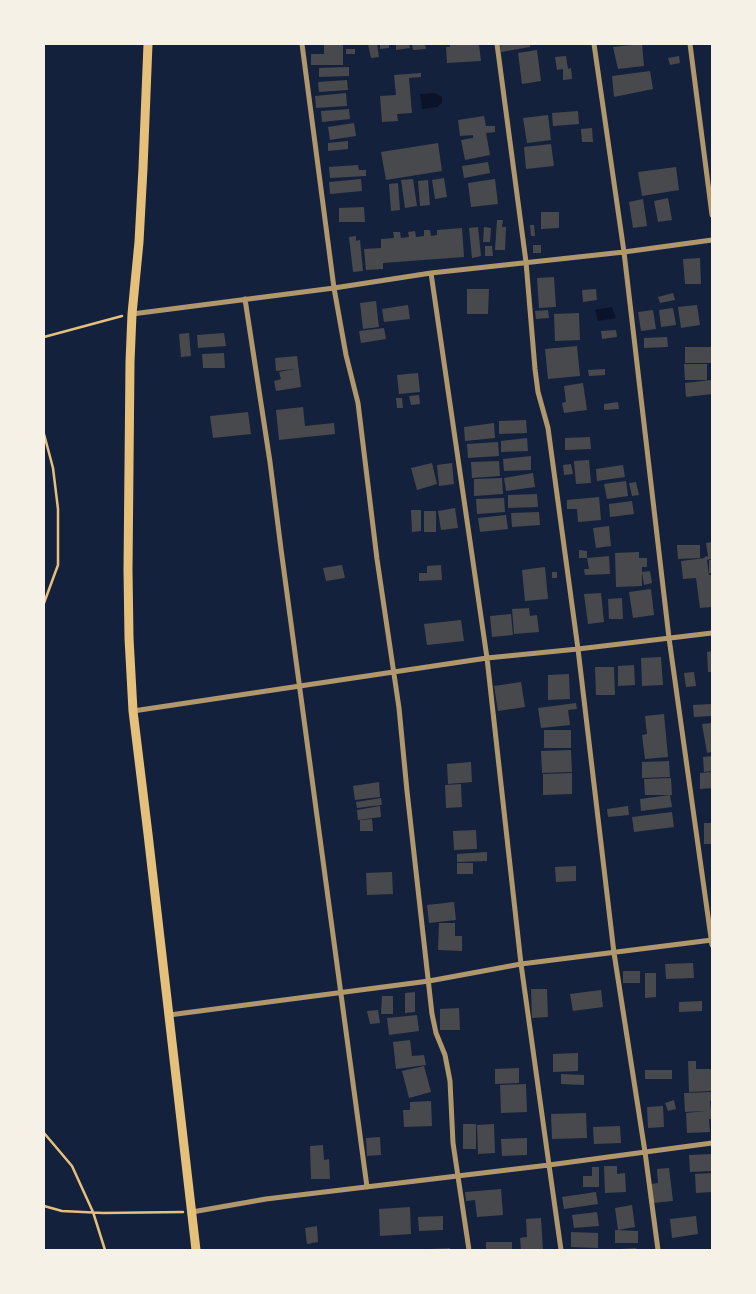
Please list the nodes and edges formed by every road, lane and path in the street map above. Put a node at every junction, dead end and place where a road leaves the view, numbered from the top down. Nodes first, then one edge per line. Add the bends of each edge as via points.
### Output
1 (148, 44) edge
2 (302, 44) edge
3 (497, 44) edge
4 (594, 44) edge
5 (690, 44) edge
6 (712, 215) edge
7 (712, 240) edge
8 (624, 252) junction
9 (526, 262) junction
10 (431, 273) junction
11 (334, 288) junction
12 (245, 299) junction
13 (132, 314) junction
14 (44, 338) edge
15 (44, 434) edge
16 (44, 603) edge
17 (712, 632) edge
18 (669, 638) junction
19 (578, 649) junction
20 (487, 658) junction
21 (393, 672) junction
22 (300, 686) junction
23 (133, 711) junction
24 (712, 942) edge
25 (614, 952) junction
26 (521, 964) junction
27 (429, 981) junction
28 (342, 993) junction
29 (169, 1016) junction
30 (44, 1133) edge
31 (712, 1143) edge
32 (645, 1152) junction
33 (549, 1165) junction
34 (457, 1176) junction
35 (367, 1187) junction
36 (44, 1206) edge
37 (93, 1212) junction
38 (192, 1212) junction
39 (105, 1250) edge
40 (196, 1250) edge
41 (469, 1250) edge
42 (561, 1250) edge
43 (658, 1250) edge

1 - 13 main road via 139,242
2 - 11 street
3 - 9 street
4 - 8 street
5 - 6 street
7 - 8 street
8 - 9 street
8 - 18 street
9 - 10 street
9 - 19 street via 538,392 548,428
10 - 11 street
10 - 20 street
11 - 12 street
11 - 21 street via 358,403
12 - 13 street
12 - 22 street
13 - 14 path
13 - 23 main road via 128,570
15 - 16 path via 53,468 58,510 58,565
17 - 18 street
18 - 19 street
18 - 24 street
19 - 20 street
19 - 25 street
20 - 21 street
20 - 26 street
21 - 22 street
21 - 27 street
22 - 23 street
22 - 28 street
23 - 29 main road
24 - 25 street
25 - 26 street
25 - 32 street
26 - 27 street
26 - 33 street
27 - 28 street
27 - 34 street via 432,1014 450,1081
28 - 29 street
28 - 35 street
29 - 38 main road
30 - 37 path via 72,1166
31 - 32 street
32 - 33 street
32 - 43 street
33 - 34 street
33 - 42 street
34 - 35 street
34 - 41 street
35 - 38 street
36 - 37 path via 62,1211
37 - 38 path
37 - 39 path
38 - 40 main road

